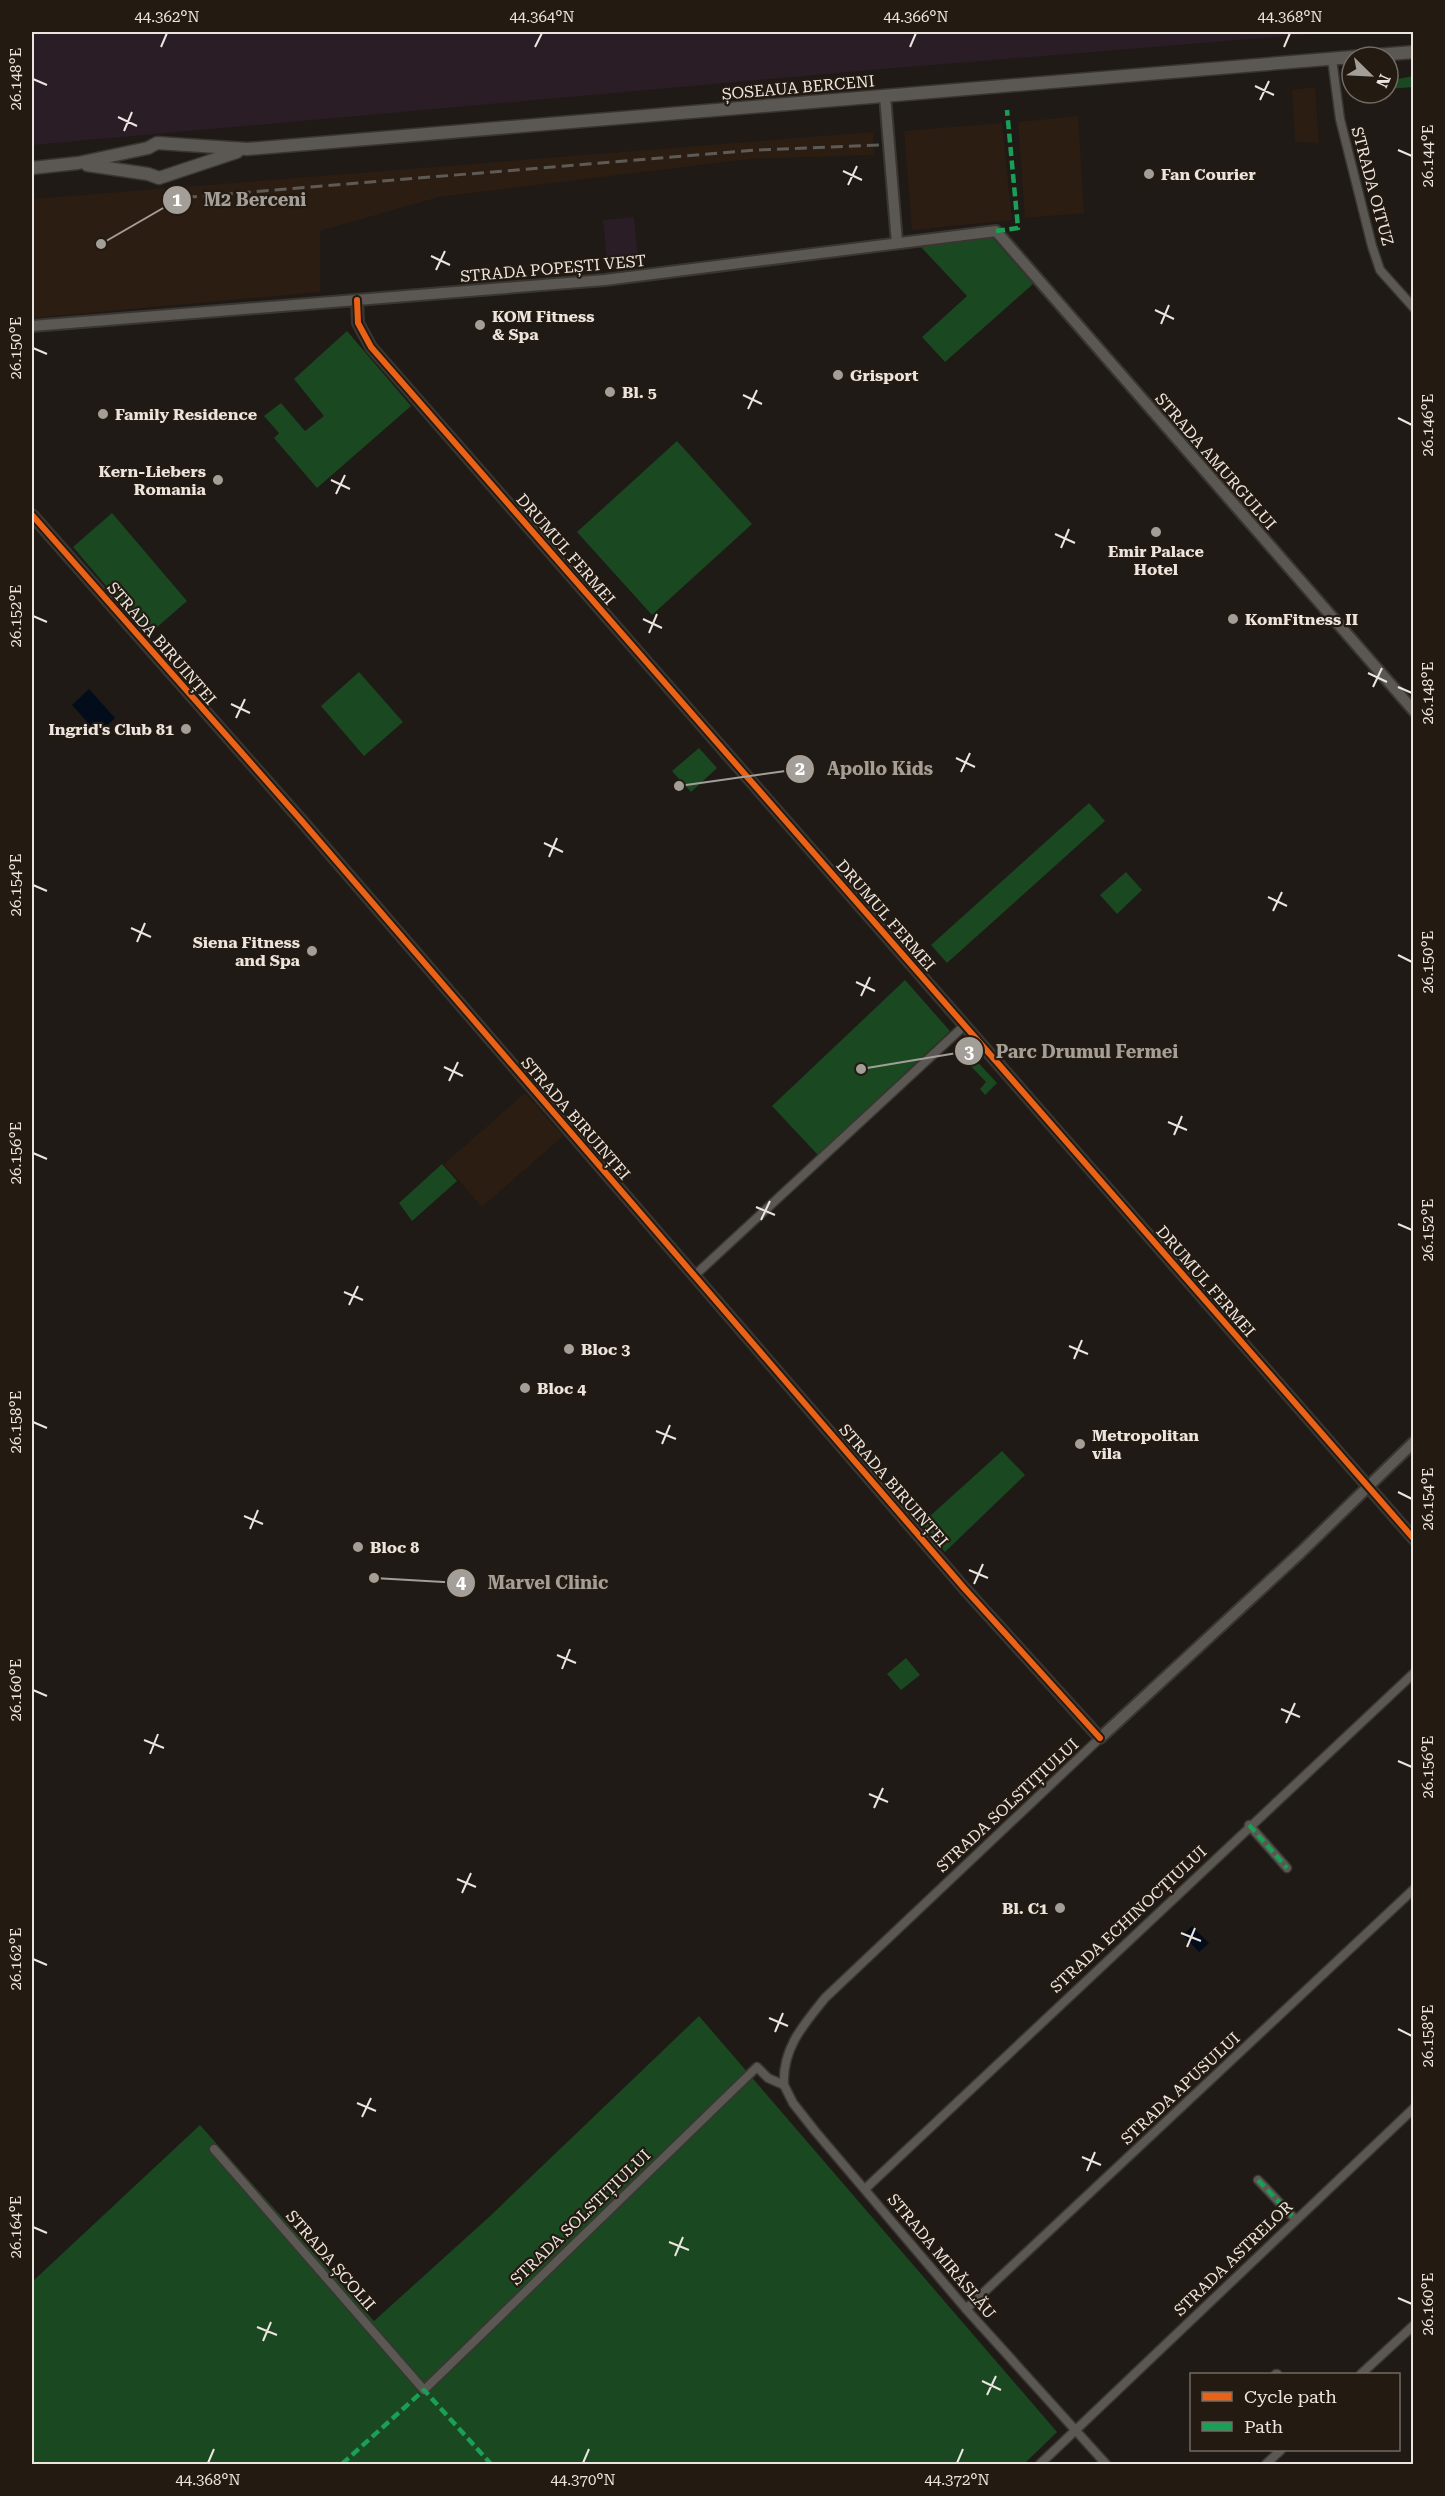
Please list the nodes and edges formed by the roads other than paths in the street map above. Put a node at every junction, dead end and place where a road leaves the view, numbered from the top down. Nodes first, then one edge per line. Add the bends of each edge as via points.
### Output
1 (1340, 58) edge
2 (1332, 59) junction
3 (885, 96) junction
4 (169, 146) junction
5 (148, 148) junction
6 (247, 149) junction
7 (78, 163) junction
8 (32, 168) edge
9 (174, 171) junction
10 (148, 174) junction
11 (996, 231) joint
12 (897, 243) junction
13 (357, 300) junction
14 (1413, 308) edge
15 (32, 326) edge
16 (32, 515) edge
17 (1413, 711) edge
18 (965, 1025) junction
19 (694, 1276) junction
20 (1413, 1442) edge
21 (1368, 1486) junction
22 (1413, 1539) edge
23 (1413, 1673) edge
24 (1100, 1738) junction
25 (1249, 1825) junction
26 (1287, 1868) dead end
27 (1413, 1889) edge
28 (757, 2067) joint
29 (783, 2085) junction
30 (1413, 2108) edge
31 (214, 2149) dead end
32 (1258, 2180) dead end
33 (865, 2189) junction
34 (1295, 2219) junction
35 (966, 2309) junction
36 (1413, 2325) edge
37 (1362, 2373) edge
38 (424, 2390) joint
39 (1074, 2431) junction
40 (1280, 2451) edge
41 (1040, 2464) edge
42 (1106, 2464) edge
43 (1266, 2464) edge

1 - 2 main road, ȘOSEAUA BERCENI
2 - 3 main road, ȘOSEAUA BERCENI
2 - 14 street, STRADA OITUZ via 1340,118 1380,270
3 - 6 main road, ȘOSEAUA BERCENI
3 - 12 street
4 - 5 main road, ȘOSEAUA BERCENI via 157,143
4 - 6 main road, ȘOSEAUA BERCENI
4 - 9 main road via 177,160
5 - 7 main road, ȘOSEAUA BERCENI
5 - 10 main road via 143,159
6 - 9 main road, ȘOSEAUA BERCENI
7 - 8 main road, ȘOSEAUA BERCENI
7 - 10 main road, ȘOSEAUA BERCENI
9 - 10 main road, ȘOSEAUA BERCENI via 165,177
11 - 12 street, STRADA POPEȘTI VEST
11 - 17 street, STRADA AMURGULUI
12 - 13 street, STRADA POPEȘTI VEST via 605,280
13 - 15 street, STRADA POPEȘTI VEST
13 - 18 street, DRUMUL FERMEI via 358,323 371,347
16 - 19 street, STRADA BIRUINȚEI via 395,925
18 - 19 street
18 - 21 street, DRUMUL FERMEI
19 - 24 street, STRADA BIRUINȚEI via 964,1588
20 - 21 street, STRADA SOLSTIȚIULUI
21 - 22 street, DRUMUL FERMEI
21 - 24 street, STRADA SOLSTIȚIULUI
23 - 25 street, STRADA ECHINOCȚIULUI
24 - 29 street, STRADA SOLSTIȚIULUI via 825,1998 809,2017 783,2064
25 - 26 street
25 - 33 street, STRADA ECHINOCȚIULUI
27 - 35 street, STRADA APUSULUI
28 - 29 street, STRADA MIRĂSLĂU
28 - 38 street, STRADA SOLSTIȚIULUI
29 - 33 street, STRADA MIRĂSLĂU via 815,2131
30 - 34 street, STRADA ASTRELOR
31 - 38 street, STRADA ȘCOLII
32 - 34 street
33 - 35 street, STRADA MIRĂSLĂU
34 - 39 street, STRADA ASTRELOR
35 - 39 street, STRADA MIRĂSLĂU
36 - 37 street
39 - 41 street, STRADA ASTRELOR
39 - 42 street, STRADA MIRĂSLĂU
40 - 43 street

